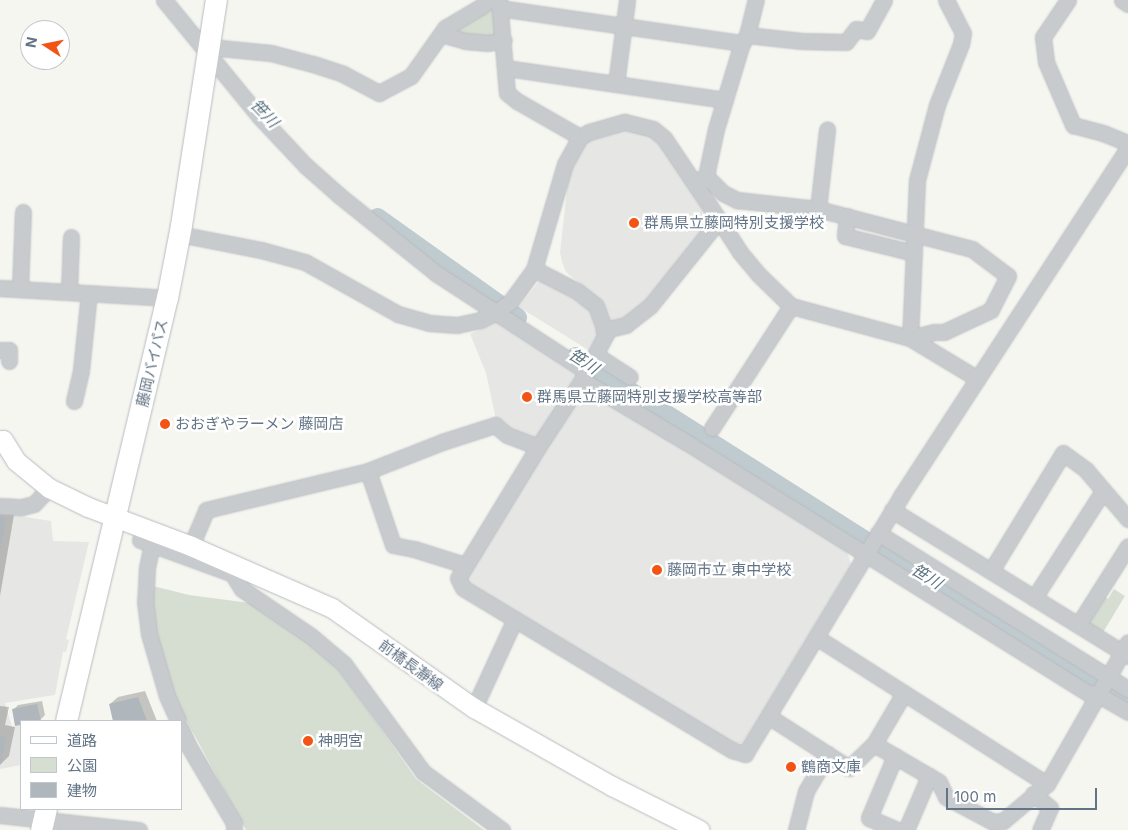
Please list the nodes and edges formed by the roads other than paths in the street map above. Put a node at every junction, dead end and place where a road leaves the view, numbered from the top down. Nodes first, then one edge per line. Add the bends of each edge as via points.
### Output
1 (164, 0) edge
2 (216, 0) edge
3 (627, 0) edge
4 (756, 0) edge
5 (884, 0) edge
6 (946, 0) edge
7 (1068, 0) edge
8 (1122, 0) edge
9 (496, 3) edge
10 (1128, 4) edge
11 (624, 27) junction
12 (441, 34) junction
13 (745, 39) junction
14 (504, 40) junction
15 (210, 51) junction
16 (506, 68) junction
17 (616, 84) junction
18 (725, 100) junction
19 (827, 130) dead end
20 (580, 137) junction
21 (1128, 143) edge
22 (1128, 148) edge
23 (701, 180) junction
24 (818, 209) junction
25 (23, 212) dead end
26 (846, 216) junction
27 (719, 220) junction
28 (179, 234) junction
29 (916, 234) junction
30 (71, 237) dead end
31 (914, 253) junction
32 (534, 269) junction
33 (0, 288) edge
34 (20, 289) junction
35 (69, 292) junction
36 (89, 293) junction
37 (167, 298) junction
38 (791, 306) junction
39 (498, 310) junction
40 (604, 330) junction
41 (910, 338) junction
42 (596, 355) junction
43 (584, 376) junction
44 (630, 377) dead end
45 (978, 379) junction
46 (74, 401) dead end
47 (712, 428) dead end
48 (1, 438) edge
49 (538, 447) junction
50 (368, 471) junction
51 (49, 488) junction
52 (1103, 490) junction
53 (0, 506) edge
54 (892, 510) junction
55 (115, 518) junction
56 (1128, 518) edge
57 (873, 543) junction
58 (191, 546) junction
59 (1128, 546) edge
60 (465, 564) junction
61 (236, 570) junction
62 (991, 571) junction
63 (1034, 598) junction
64 (515, 619) junction
65 (1078, 625) junction
66 (816, 637) junction
67 (1126, 650) edge
68 (1103, 685) junction
69 (1128, 689) edge
70 (904, 693) junction
71 (474, 708) junction
72 (1128, 712) edge
73 (768, 716) junction
74 (66, 720) edge
75 (178, 720) edge
76 (182, 731) edge
77 (874, 744) junction
78 (828, 754) junction
79 (895, 756) junction
80 (929, 776) junction
81 (1047, 784) junction
82 (1033, 794) junction
83 (0, 815) edge
84 (44, 819) edge
85 (131, 829) edge
86 (234, 830) edge
87 (502, 830) edge
88 (700, 830) edge
89 (796, 830) edge
90 (897, 830) edge
91 (906, 830) edge
92 (1040, 830) edge

1 - 15 street
2 - 15 highway, 藤岡バイパス
3 - 11 street
4 - 13 street
5 - 13 street via 867,31 856,29 846,42
6 - 29 street via 962,33 961,44 937,105 917,180
7 - 21 street via 1043,37 1046,62 1073,125 1103,132
8 - 10 street
9 - 11 street
9 - 12 street via 482,6 445,28
9 - 14 street
11 - 13 street
11 - 17 street
12 - 14 street via 488,43
12 - 15 street via 411,76 379,92 343,74 288,57 271,53
13 - 18 street
14 - 16 street
15 - 28 highway, 藤岡バイパス
15 - 39 street via 259,116 313,172 437,274
16 - 17 street
16 - 20 street via 507,93
17 - 18 street
18 - 23 street
19 - 24 street
20 - 23 street via 626,122 653,129
20 - 32 street via 565,164
22 - 45 street
23 - 24 street via 737,200
23 - 27 street
24 - 26 street
25 - 34 street
26 - 29 street
26 - 31 street via 845,236
27 - 38 street via 746,260
27 - 40 street via 650,306 626,325
28 - 37 highway, 藤岡バイパス
28 - 39 street via 305,262 398,314 429,323 457,325 480,320
29 - 31 street
29 - 41 street via 972,250 1008,276 991,310 944,332
30 - 35 street
31 - 41 street
32 - 39 street via 511,301
32 - 40 street via 587,297 596,306
33 - 34 street
34 - 35 street
35 - 36 street
36 - 37 street
36 - 46 street via 81,370
37 - 55 highway, 藤岡バイパス
38 - 41 street
38 - 47 street
39 - 43 street
40 - 42 street via 606,334
41 - 45 street
42 - 43 street
42 - 44 street
43 - 49 street
43 - 57 street
45 - 54 street
48 - 51 main road, 前橋長瀞線 via 16,462
49 - 50 street via 507,435 494,425
49 - 60 street
50 - 58 street via 206,510
50 - 60 street via 393,545
51 - 53 street via 34,504
51 - 55 main road, 前橋長瀞線
52 - 56 street
52 - 62 street via 1086,470 1063,453
52 - 63 street
54 - 57 street
54 - 62 street
55 - 58 main road, 前橋長瀞線
55 - 74 highway, 藤岡バイパス
57 - 66 street
57 - 68 street
57 - 68 street via 1088,693
58 - 61 main road, 前橋長瀞線
59 - 65 street
60 - 64 street via 458,578 463,588
61 - 71 main road, 前橋長瀞線 via 332,608
61 - 75 street via 146,542 145,601 149,634
61 - 87 street via 235,578 242,588 312,636 344,664 422,772
62 - 63 street
63 - 65 street
64 - 71 street
64 - 73 street via 732,750 746,754
65 - 67 street
66 - 70 street
66 - 73 street
67 - 68 street
68 - 69 street
68 - 72 street
68 - 81 street
70 - 77 street
70 - 81 street
71 - 88 main road, 前橋長瀞線 via 612,786
73 - 78 street
76 - 86 street via 234,822
77 - 78 street via 849,768
77 - 79 street
78 - 89 street via 806,791
79 - 80 street
79 - 90 street via 869,818
80 - 82 street via 939,782 946,797 993,822 1003,821
80 - 91 street
81 - 82 street
82 - 92 street via 1050,808
83 - 84 street
84 - 85 street

